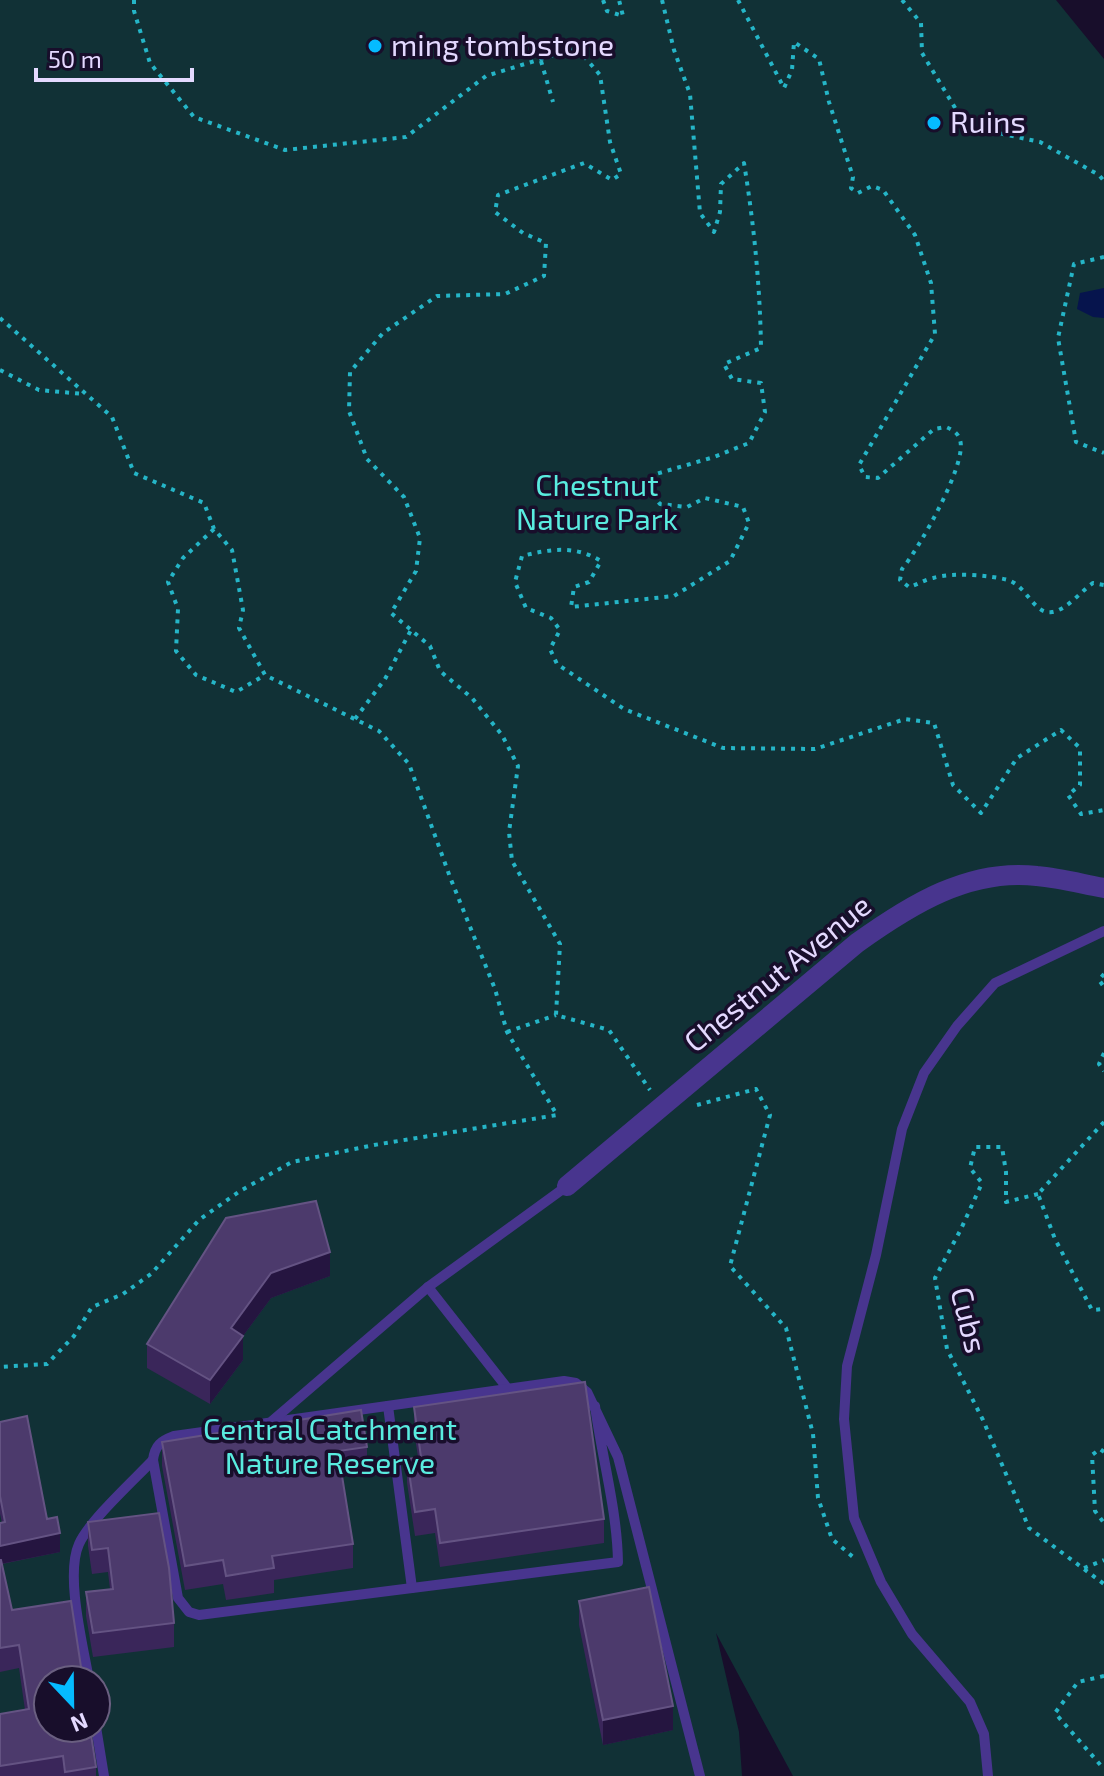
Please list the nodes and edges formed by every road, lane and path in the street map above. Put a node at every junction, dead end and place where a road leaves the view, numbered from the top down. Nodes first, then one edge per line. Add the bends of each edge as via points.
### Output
1 (134, 0) edge
2 (603, 0) edge
3 (619, 0) edge
4 (662, 0) edge
5 (738, 0) edge
6 (902, 0) edge
7 (541, 61) junction
8 (553, 102) dead end
9 (1104, 181) edge
10 (1104, 257) edge
11 (0, 318) edge
12 (0, 370) edge
13 (86, 394) junction
14 (1104, 453) edge
15 (214, 529) junction
16 (1104, 585) edge
17 (411, 630) junction
18 (265, 675) junction
19 (355, 720) junction
20 (1104, 810) edge
21 (1104, 888) edge
22 (1104, 931) edge
23 (1104, 974) edge
24 (1104, 987) edge
25 (556, 1015) junction
26 (507, 1032) junction
27 (1104, 1053) edge
28 (1104, 1071) edge
29 (670, 1102) junction
30 (1104, 1122) edge
31 (567, 1186) joint
32 (1038, 1194) junction
33 (428, 1287) junction
34 (1104, 1309) edge
35 (0, 1367) edge
36 (508, 1389) junction
37 (388, 1406) junction
38 (595, 1406) junction
39 (270, 1423) junction
40 (1104, 1452) edge
41 (153, 1460) junction
42 (1104, 1523) edge
43 (1104, 1560) edge
44 (1084, 1569) junction
45 (881, 1582) junction
46 (1104, 1584) edge
47 (412, 1588) junction
48 (86, 1664) edge
49 (1104, 1676) edge
50 (99, 1744) edge
51 (1104, 1769) edge
52 (104, 1776) edge
53 (700, 1776) edge
54 (988, 1776) edge

1 - 7 path via 150,63 194,117 285,150 406,137 486,76
2 - 3 path via 607,11 623,16
4 - 20 path via 690,94 700,213 714,232 721,184 744,163 759,274 761,348 724,364 732,379 761,383 765,412 749,443 656,474 648,489 660,504 687,507 705,498 743,507 749,523 730,561 674,596 571,607 574,587 589,582 601,561 588,553 553,548 522,556 515,582 526,608 551,618 560,630 550,649 557,664 624,709 723,748 815,749 905,719 934,723 953,785 981,813 1017,758 1061,730 1080,748 1080,785 1068,795 1081,814
5 - 16 path via 784,88 794,42 819,59 853,177 851,188 858,193 872,186 883,190 915,235 931,283 935,334 859,465 861,474 873,479 934,429 946,427 960,440 939,513 902,569 902,583 913,586 955,575 1007,580 1027,592 1040,610 1051,613 1093,583
6 - 9 path via 921,23 922,53 966,126 1040,142
7 - 8 path
7 - 17 path via 577,48 600,75 610,142 621,174 612,180 584,163 498,195 495,212 546,243 544,276 505,294 437,296 383,333 350,372 349,411 367,459 404,497 420,538 416,571 391,613
10 - 14 path via 1074,264 1058,338 1076,442
11 - 13 path
12 - 13 path via 39,390
13 - 15 path via 112,417 134,473 204,503
15 - 18 path via 232,550 243,610 239,628
15 - 18 path via 183,558 168,582 178,609 176,651 196,675 236,692
17 - 19 path
17 - 25 path via 430,646 440,671 472,698 502,735 518,766 509,832 512,861 560,944
18 - 19 path
19 - 26 path via 379,731 409,764
21 - 29 street, Chestnut Avenue via 1035,875 1004,876 970,881 928,897 857,943
22 - 45 lane via 995,983 924,1073 902,1129 847,1366 844,1419 854,1518
23 - 24 path via 1099,980
25 - 26 path
25 - 29 path via 609,1030
26 - 35 path via 557,1115 292,1162 199,1220 151,1274 92,1307 47,1364
27 - 28 path via 1099,1064
29 - 31 street, Chestnut Avenue
29 - 45 path via 686,1108 756,1089 770,1115 730,1266 786,1328 813,1434 818,1498 832,1539
30 - 32 path
31 - 33 lane
32 - 34 path via 1092,1310
32 - 44 path, Cubs via 1006,1202 1002,1147 975,1147 970,1168 982,1183 935,1278 947,1349 1029,1528
33 - 36 lane
33 - 39 lane
36 - 37 lane
36 - 38 lane via 576,1383
37 - 39 lane
37 - 47 lane
38 - 47 lane via 618,1562
38 - 53 lane via 618,1457
39 - 41 lane via 174,1436 161,1441
40 - 42 path via 1092,1455 1095,1511
41 - 47 lane via 178,1598 189,1612 199,1615
41 - 48 lane via 84,1535 74,1556
43 - 44 path
44 - 46 path, Cubs
45 - 54 lane via 912,1634 970,1702 984,1734
49 - 51 path via 1078,1682 1055,1713
50 - 52 lane

